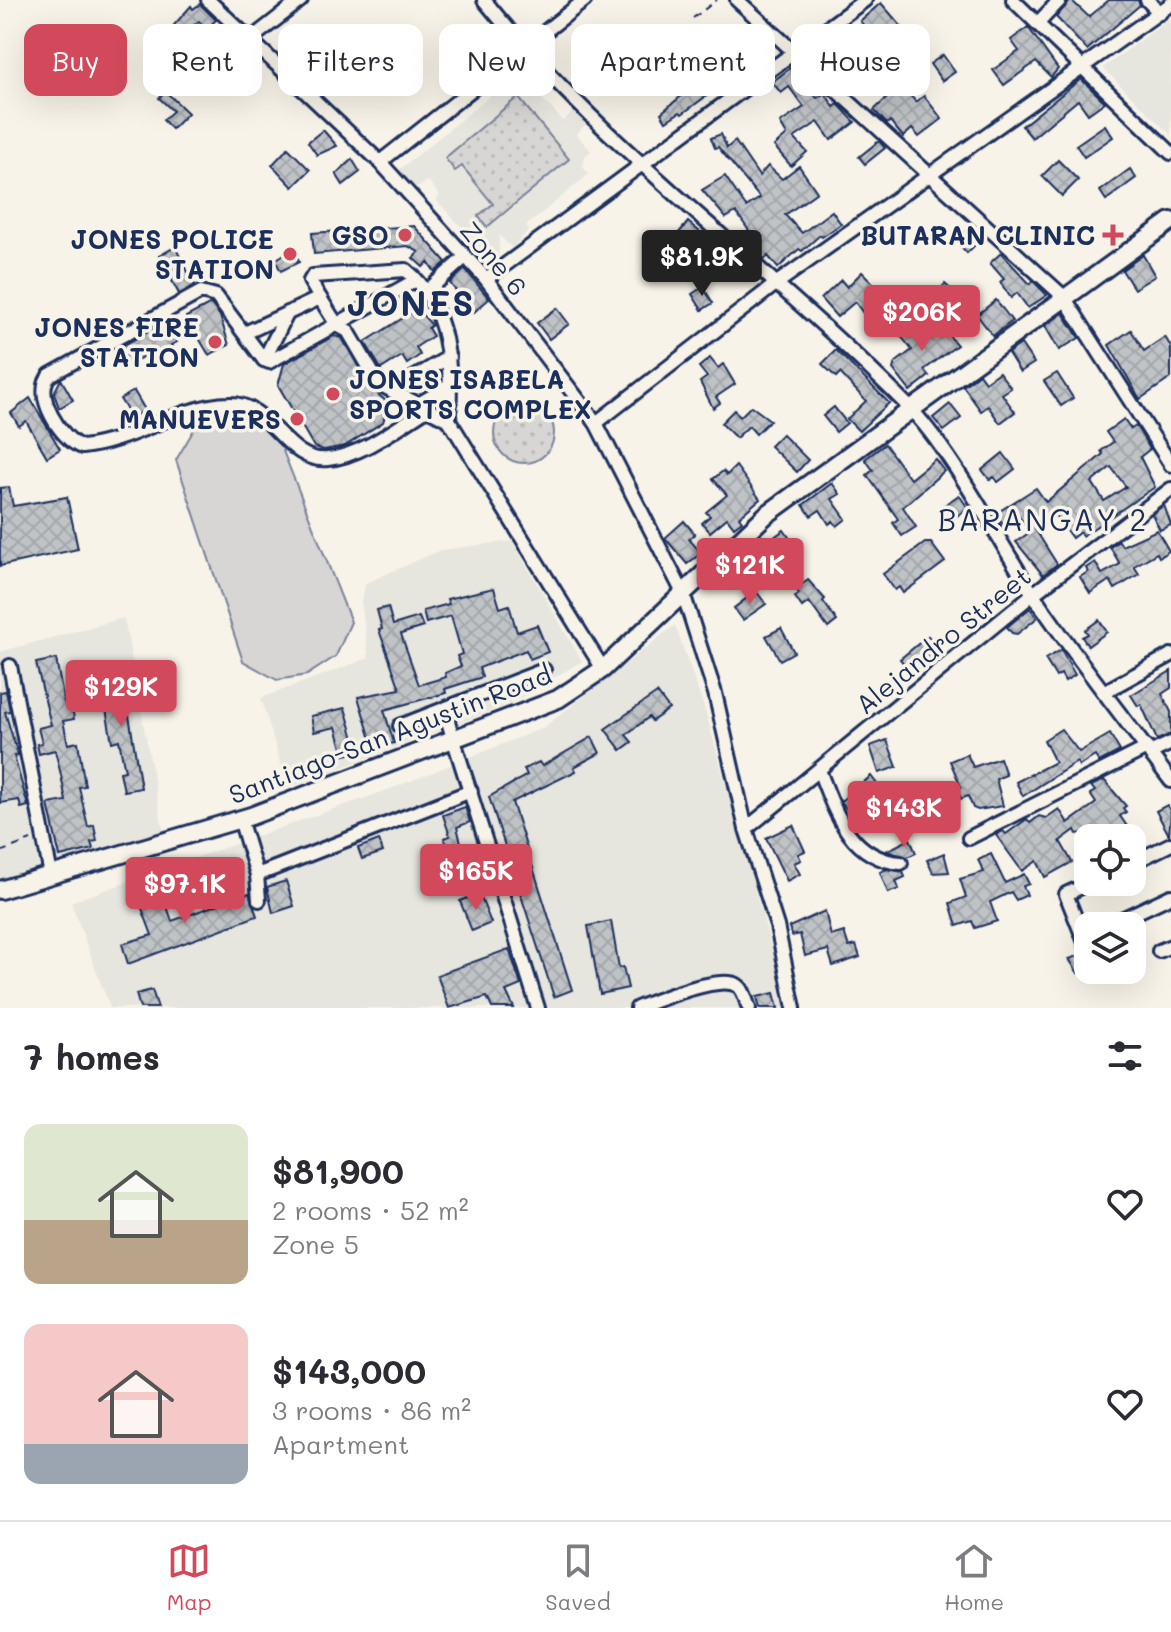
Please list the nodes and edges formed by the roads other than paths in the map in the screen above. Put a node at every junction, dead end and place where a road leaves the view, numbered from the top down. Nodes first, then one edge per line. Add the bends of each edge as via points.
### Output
1 (208, 0) edge
2 (301, 0) edge
3 (484, 0) edge
4 (585, 0) edge
5 (737, 0) edge
6 (865, 0) edge
7 (1013, 0) edge
8 (1060, 0) edge
9 (1147, 0) edge
10 (1171, 4) edge
11 (1160, 13) junction
12 (1038, 23) junction
13 (234, 24) edge
14 (504, 24) edge
15 (554, 24) edge
16 (831, 24) edge
17 (262, 30) edge
18 (262, 49) edge
19 (791, 49) edge
20 (791, 53) edge
21 (1080, 68) junction
22 (555, 79) edge
23 (463, 96) edge
24 (843, 96) edge
25 (1171, 153) edge
26 (380, 162) junction
27 (643, 166) junction
28 (931, 174) junction
29 (1171, 221) edge
30 (465, 257) junction
31 (486, 279) junction
32 (416, 280) junction
33 (777, 283) junction
34 (425, 293) junction
35 (1064, 297) junction
36 (320, 298) junction
37 (287, 314) junction
38 (337, 325) junction
39 (245, 333) junction
40 (449, 357) junction
41 (264, 360) junction
42 (451, 385) junction
43 (392, 391) junction
44 (422, 407) junction
45 (910, 408) junction
46 (449, 420) junction
47 (596, 423) junction
48 (1171, 465) edge
49 (1171, 489) edge
50 (683, 593) junction
51 (1033, 594) junction
52 (1171, 655) edge
53 (10, 666) dead end
54 (603, 669) junction
55 (544, 670) dead end
56 (1104, 692) junction
57 (444, 709) junction
58 (400, 726) dead end
59 (456, 739) junction
60 (1171, 743) edge
61 (1148, 751) junction
62 (819, 770) junction
63 (1171, 781) edge
64 (471, 791) junction
65 (240, 819) junction
66 (746, 829) junction
67 (969, 838) dead end
68 (1169, 849) edge
69 (1146, 858) edge
70 (901, 863) dead end
71 (51, 875) junction
72 (257, 875) junction
73 (0, 890) edge
74 (1074, 890) edge
75 (1171, 896) edge
76 (259, 900) dead end
77 (1137, 912) edge
78 (1074, 913) edge
79 (538, 1008) edge
80 (637, 1008) edge
81 (749, 1008) edge
82 (794, 1008) edge

1 - 13 street, Zone 6
2 - 17 street
3 - 14 street
4 - 15 street
5 - 19 street
6 - 16 street
7 - 12 street
8 - 12 street
9 - 11 street
10 - 11 street
11 - 21 street
12 - 21 street
18 - 26 street, Zone 6
20 - 27 street
21 - 25 street
21 - 28 street
22 - 27 street
23 - 26 street
24 - 28 street
26 - 30 street, Zone 6
27 - 31 street
27 - 33 street
28 - 33 street
28 - 35 street
29 - 35 main road, Santiago-San Agustin Road
30 - 31 street, Zone 6
30 - 34 street
31 - 47 street, Zone 6
32 - 34 street
32 - 36 street via 406,270 393,269 313,276 310,281
32 - 38 street
33 - 45 street
33 - 47 street
34 - 40 street via 442,326
35 - 45 main road, Santiago-San Agustin Road
35 - 48 street
36 - 37 street
36 - 38 street
37 - 39 street
37 - 41 street
38 - 41 street via 272,361
38 - 43 street via 348,331 379,384
39 - 41 street
39 - 44 street via 216,296 201,292 50,375 43,385 45,399 62,431 82,447 161,425 206,405 234,403 262,416 296,449 320,460 367,444
40 - 42 street
40 - 43 street
42 - 44 street
42 - 46 street
43 - 44 street
44 - 46 street
45 - 50 main road, Santiago-San Agustin Road via 766,515
45 - 51 street
46 - 54 street
47 - 50 street, Zone 6
49 - 51 street, Alejandro Street
50 - 54 main road, Santiago-San Agustin Road
50 - 66 street, Zone 6 via 715,693
51 - 56 street
51 - 62 street, Alejandro Street
52 - 56 street
53 - 71 street
54 - 59 main road, Santiago-San Agustin Road via 558,699
55 - 57 street
56 - 61 street
57 - 58 street
57 - 59 street
59 - 64 street
59 - 65 main road, Santiago-San Agustin Road
60 - 61 street
61 - 63 street
61 - 67 street
62 - 66 street, Alejandro Street
62 - 70 street via 844,831 878,859
64 - 72 street
64 - 79 street
65 - 71 main road, Santiago-San Agustin Road
65 - 72 street
66 - 82 street, Zone 6 via 777,926
68 - 69 street
71 - 73 main road, Santiago-San Agustin Road
72 - 76 street
74 - 78 street via 1066,894
75 - 77 street
80 - 81 street via 724,983 742,990

